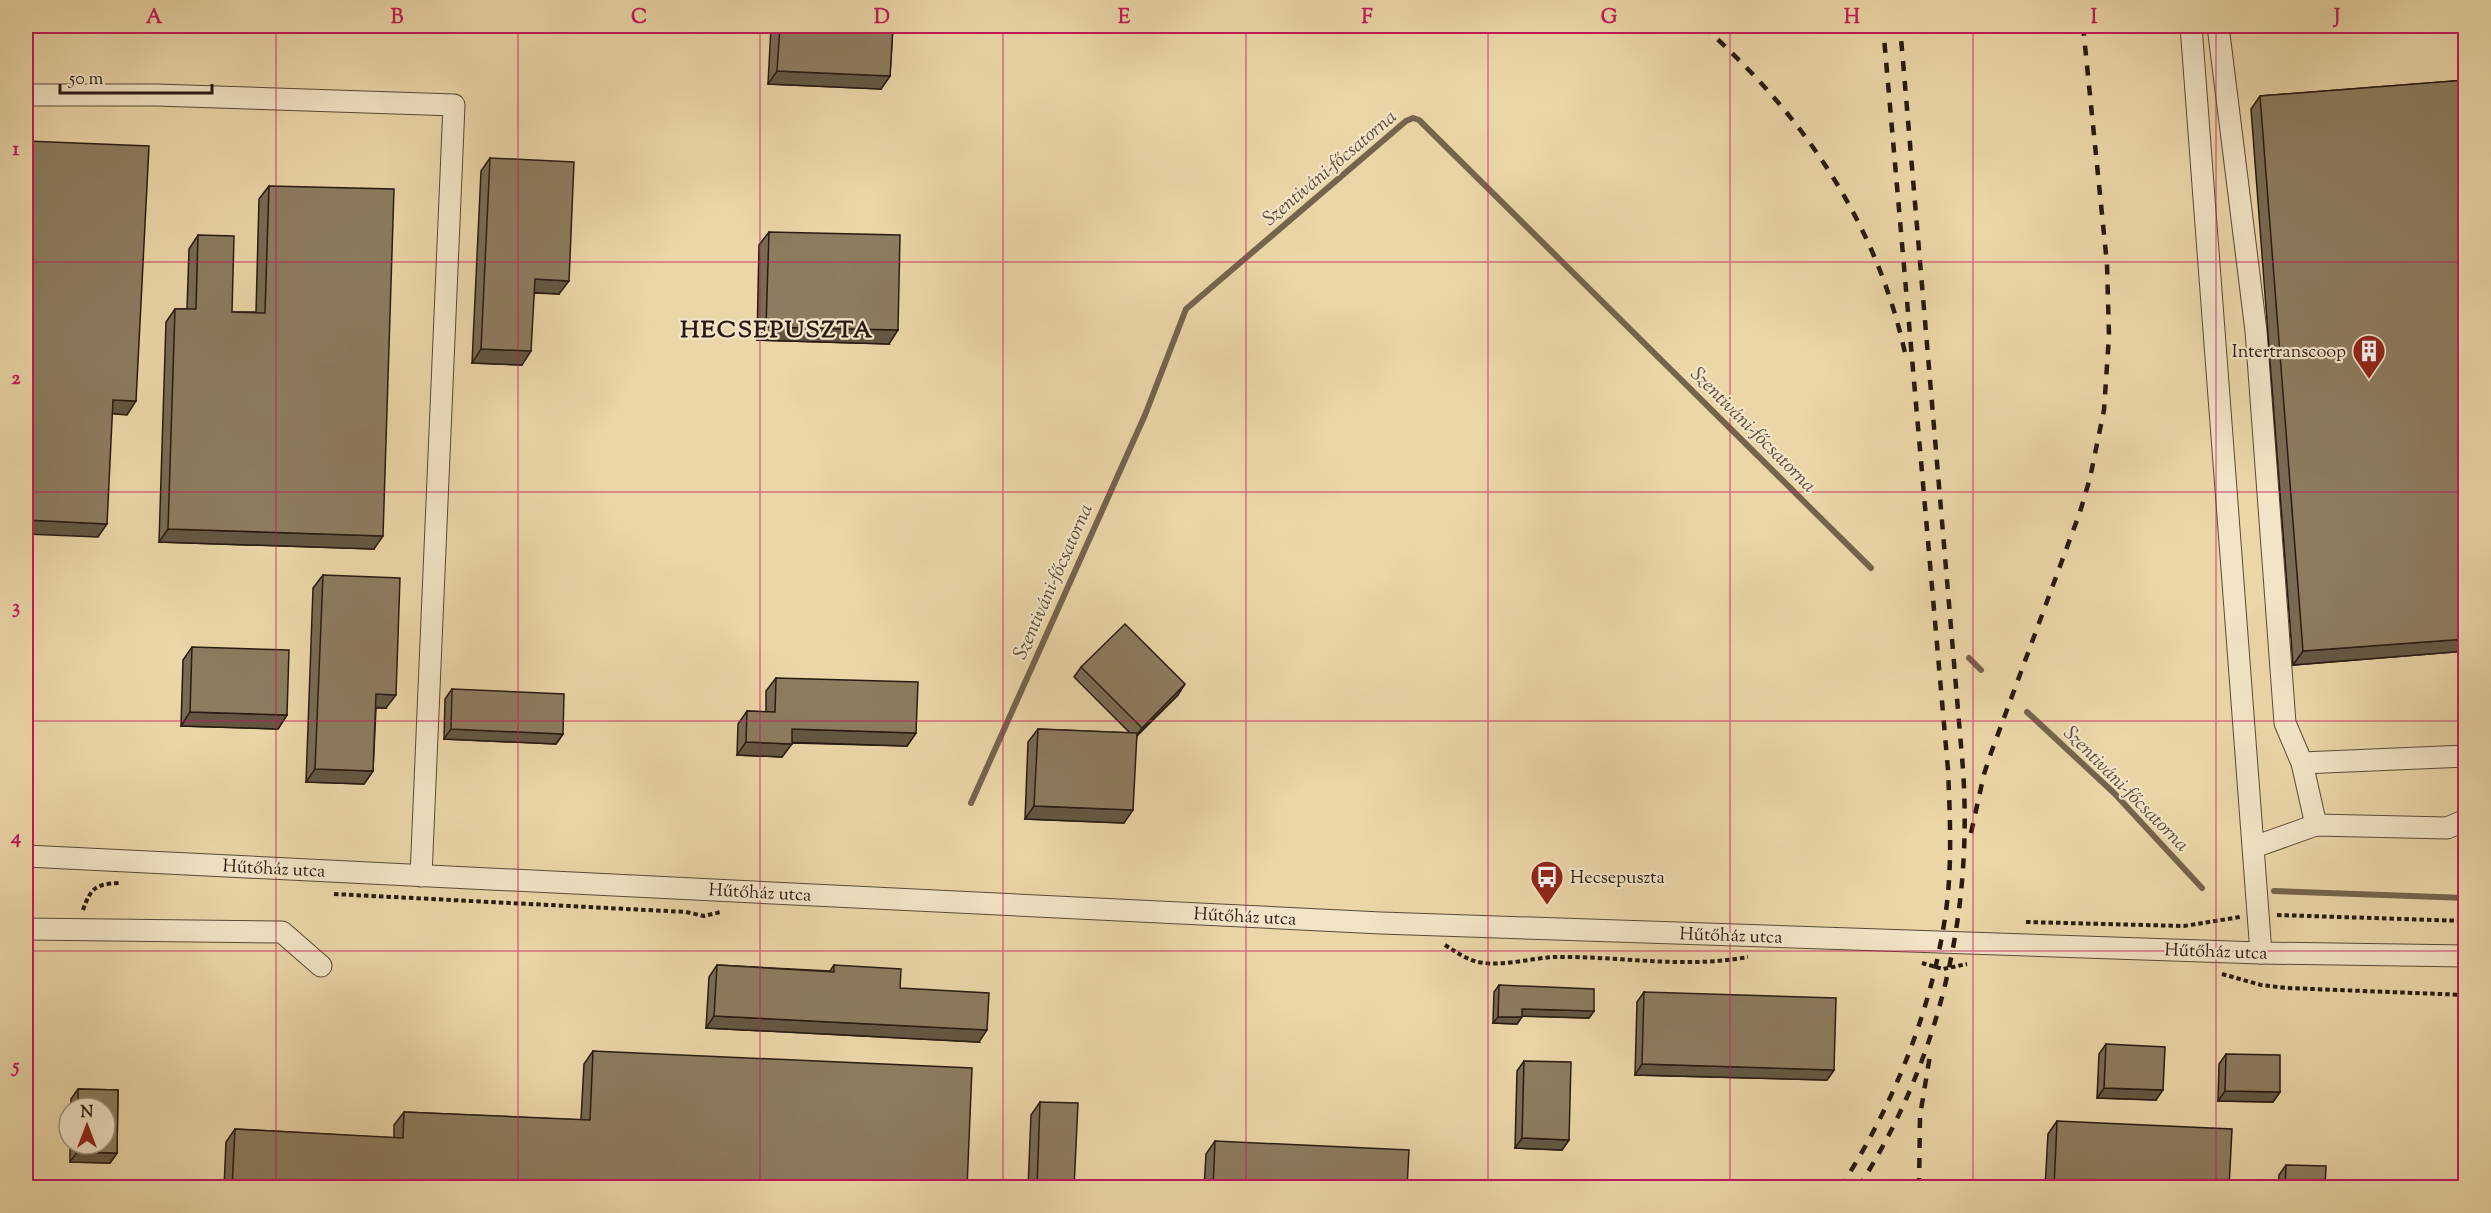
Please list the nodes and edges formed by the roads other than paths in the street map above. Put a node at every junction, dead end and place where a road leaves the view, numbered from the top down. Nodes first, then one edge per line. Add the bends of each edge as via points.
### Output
1 (2191, 26) edge
2 (2218, 26) edge
3 (26, 95) edge
4 (2466, 756) edge
5 (2302, 763) junction
6 (2466, 820) edge
7 (2316, 825) junction
8 (2254, 847) junction
9 (26, 856) edge
10 (421, 876) junction
11 (26, 929) edge
12 (2261, 953) junction
13 (2466, 956) edge
14 (321, 966) dead end

1 - 8 street
2 - 5 street via 2256,331 2285,723
3 - 10 street via 156,95 454,105
4 - 5 street
5 - 7 street
6 - 7 street via 2447,828
7 - 8 street
8 - 12 street
9 - 10 street, Hűtőház utca
10 - 12 street, Hűtőház utca via 1382,923
11 - 14 street via 282,933
12 - 13 street, Hűtőház utca

